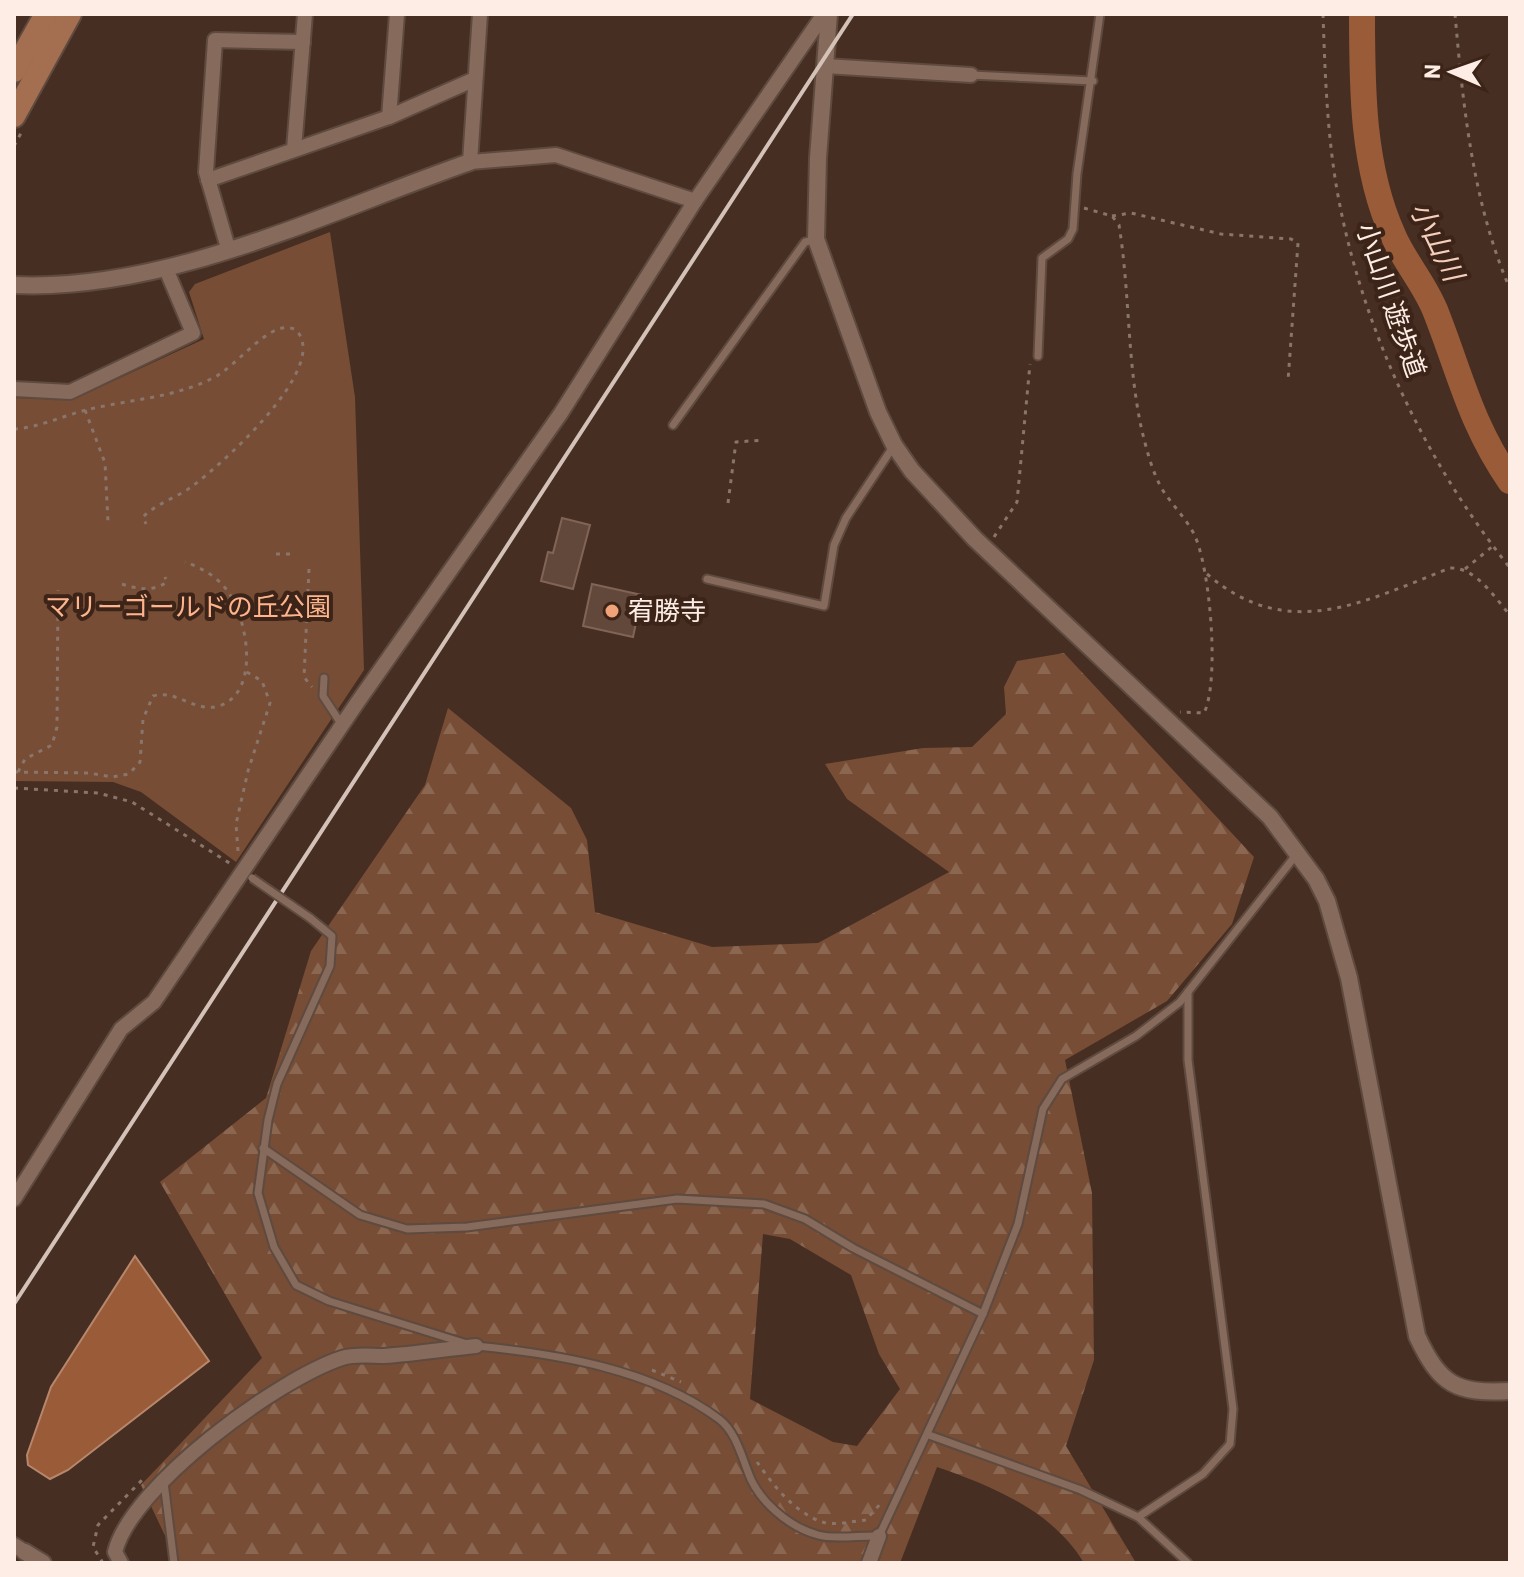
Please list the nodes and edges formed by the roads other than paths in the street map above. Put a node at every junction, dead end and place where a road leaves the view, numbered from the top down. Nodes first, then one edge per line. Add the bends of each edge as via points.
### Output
1 (46, 14) edge
2 (70, 14) edge
3 (305, 14) edge
4 (397, 14) edge
5 (480, 14) edge
6 (827, 14) edge
7 (1100, 14) edge
8 (303, 42) junction
9 (825, 66) junction
10 (14, 71) edge
11 (971, 75) joint
12 (475, 79) junction
13 (1093, 81) junction
14 (14, 116) edge
15 (389, 117) junction
16 (294, 149) junction
17 (470, 162) junction
18 (208, 180) junction
19 (695, 201) junction
20 (816, 239) junction
21 (228, 248) junction
22 (166, 269) junction
23 (14, 285) edge
24 (1038, 356) road end
25 (14, 389) edge
26 (673, 425) dead end
27 (894, 445) junction
28 (707, 579) dead end
29 (324, 678) dead end
30 (342, 725) junction
31 (1298, 853) junction
32 (246, 871) junction
33 (1188, 992) junction
34 (263, 1148) junction
35 (14, 1199) edge
36 (983, 1314) junction
37 (476, 1346) junction
38 (1510, 1391) edge
39 (929, 1435) junction
40 (164, 1481) junction
41 (1138, 1517) junction
42 (879, 1536) junction
43 (18, 1550) edge
44 (43, 1563) edge
45 (121, 1563) edge
46 (174, 1563) edge
47 (869, 1563) edge
48 (1188, 1563) edge

1 - 10 main road
2 - 14 main road
3 - 8 street
4 - 15 street
5 - 12 street
6 - 9 street
6 - 19 street
7 - 13 lane
8 - 16 street
8 - 18 street via 215,40
9 - 11 street
9 - 20 street
11 - 13 lane
12 - 15 street
12 - 17 street
13 - 24 lane via 1073,229 1042,258
15 - 16 street
16 - 18 street
17 - 19 street via 556,155
17 - 21 street
18 - 21 street
19 - 30 street via 561,413
20 - 26 lane via 805,242
20 - 27 street
21 - 22 street
22 - 23 street via 60,287
22 - 25 street via 193,333 70,392
27 - 28 lane via 840,532 824,606
27 - 31 street via 986,548 1270,817
29 - 30 lane via 323,696
30 - 32 street
31 - 33 lane
31 - 38 street via 1327,901 1342,947 1417,1336 1430,1365 1449,1384 1479,1393
32 - 34 lane, bridge via 332,936 330,966 277,1084
32 - 35 street via 154,1002 121,1029
33 - 36 lane via 1136,1036 1062,1079 1043,1109 1018,1224
33 - 41 lane via 1188,1060 1233,1409 1230,1444 1203,1474
34 - 36 lane via 360,1215 407,1229 467,1227 677,1199 764,1204 805,1219
34 - 37 lane via 258,1193 274,1247 296,1285 329,1301
36 - 39 lane
37 - 40 street via 344,1357 278,1388 215,1434
37 - 42 lane via 650,1380 721,1420 737,1442 751,1480 781,1517 819,1535
39 - 41 lane via 1081,1490
39 - 42 lane
40 - 45 street via 120,1534 115,1552
40 - 46 lane
41 - 48 lane
42 - 47 street
43 - 44 street

